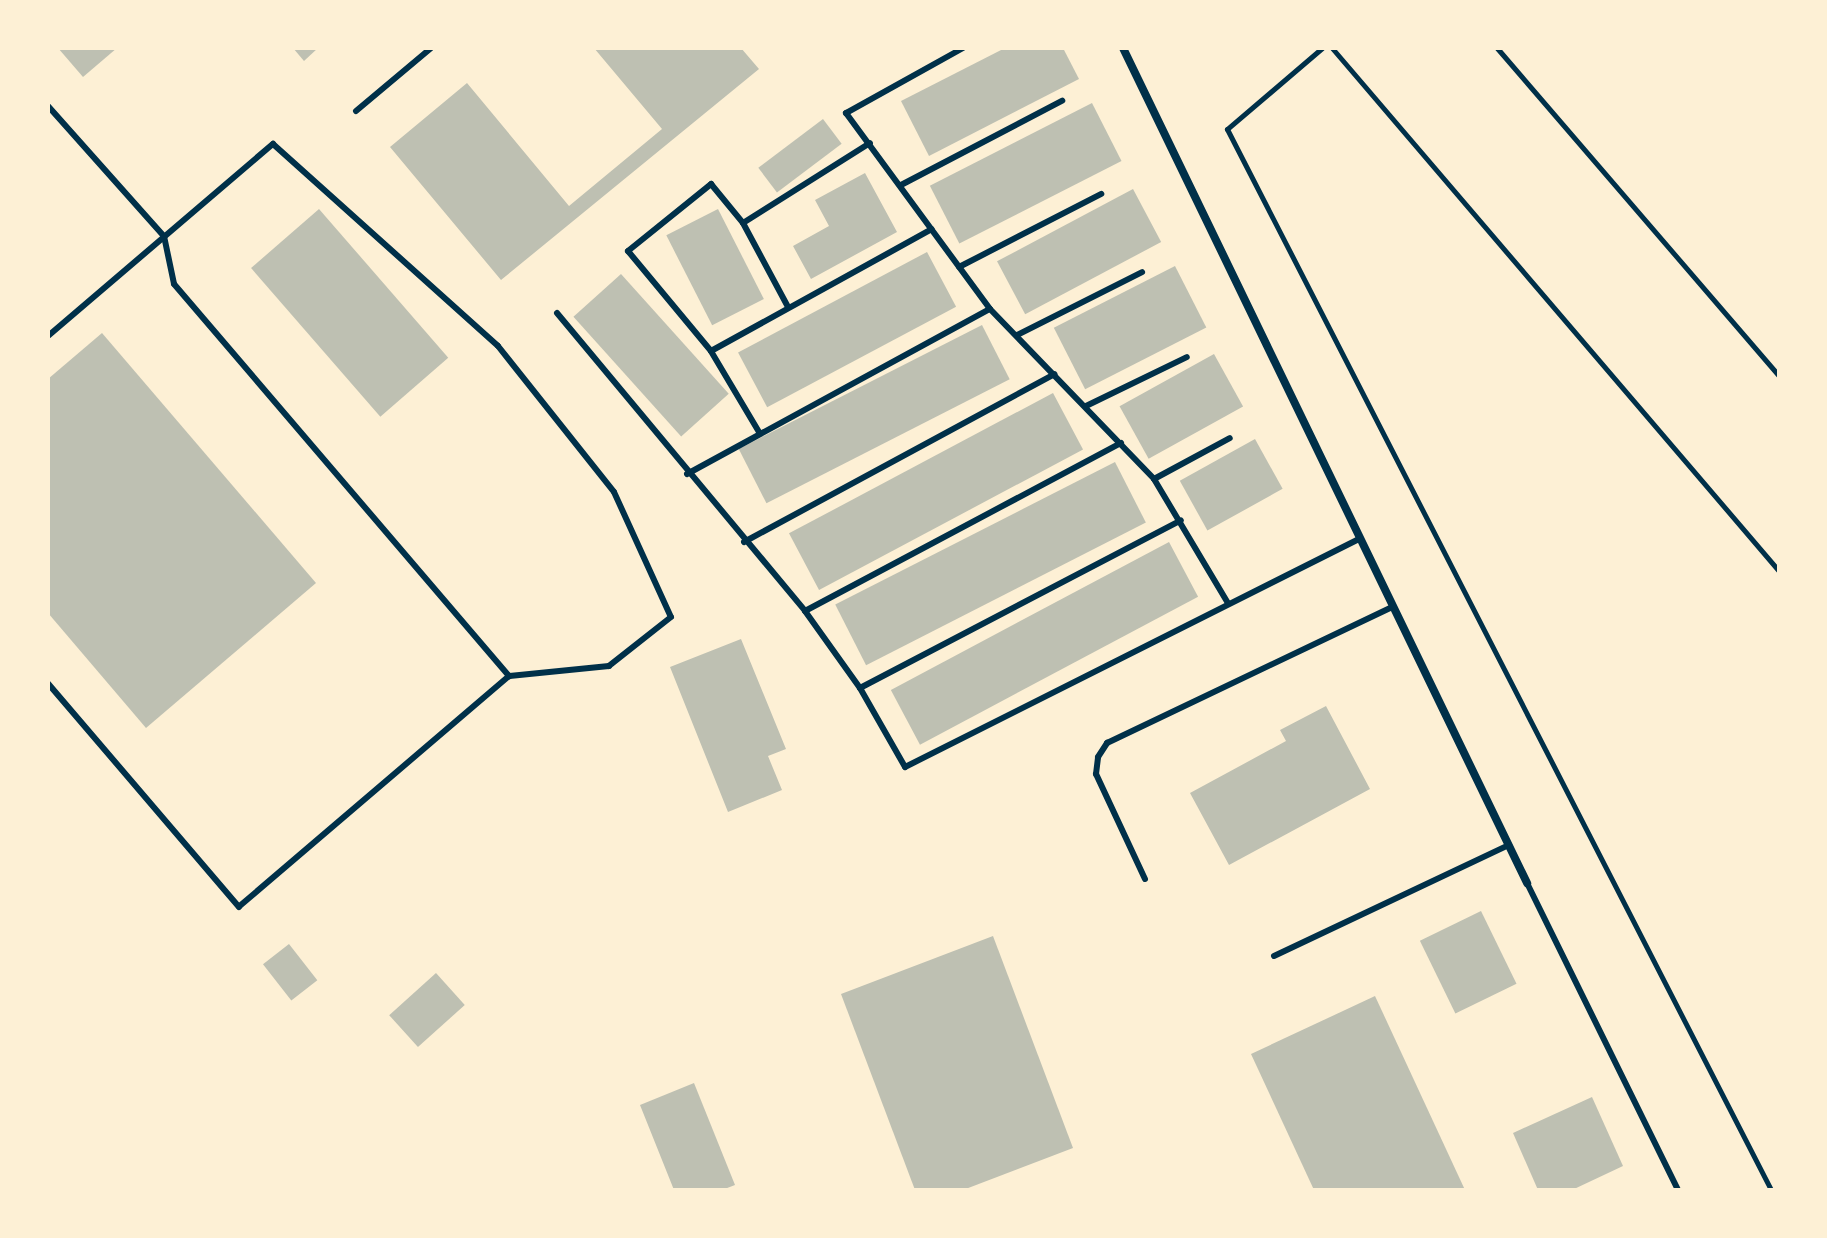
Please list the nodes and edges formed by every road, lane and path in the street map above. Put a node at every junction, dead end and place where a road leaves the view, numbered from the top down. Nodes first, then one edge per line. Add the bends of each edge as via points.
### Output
1 (431, 48) edge
2 (963, 48) edge
3 (1123, 48) edge
4 (1322, 48) edge
5 (1332, 48) edge
6 (1497, 48) edge
7 (1062, 101) dead end
8 (48, 106) edge
9 (356, 111) dead end
10 (870, 143) junction
11 (901, 185) junction
12 (1101, 194) dead end
13 (743, 223) junction
14 (932, 229) junction
15 (164, 236) junction
16 (959, 267) junction
17 (1142, 272) dead end
18 (788, 307) junction
19 (990, 309) junction
20 (557, 313) dead end
21 (1017, 335) junction
22 (48, 336) edge
23 (711, 351) junction
24 (1187, 357) dead end
25 (1055, 374) junction
26 (1779, 376) edge
27 (1086, 406) junction
28 (759, 432) junction
29 (1230, 438) dead end
30 (1121, 443) junction
31 (687, 474) junction
32 (1154, 479) junction
33 (1181, 520) junction
34 (1359, 539) junction
35 (744, 542) junction
36 (1779, 571) edge
37 (1228, 603) junction
38 (1392, 607) junction
39 (805, 611) junction
40 (509, 676) junction
41 (48, 683) edge
42 (860, 688) junction
43 (1509, 845) junction
44 (1145, 879) dead end
45 (1527, 883) joint
46 (1274, 956) dead end
47 (1678, 1190) edge
48 (1771, 1190) edge

1 - 9 lane
2 - 10 lane via 846,113
3 - 34 street
4 - 48 path via 1227,129
5 - 36 path
6 - 26 path
7 - 11 lane
8 - 15 lane
10 - 11 lane
10 - 13 lane
11 - 14 lane
12 - 16 lane
13 - 18 lane
13 - 23 lane via 711,184 628,251
14 - 16 lane
14 - 18 lane
15 - 22 lane
15 - 40 lane via 174,284
15 - 40 lane via 273,144 498,346 614,492 671,617 609,666
16 - 19 lane
17 - 21 lane
18 - 23 lane
19 - 21 lane
19 - 28 lane
20 - 31 lane
21 - 25 lane
23 - 28 lane
24 - 27 lane
25 - 27 lane
25 - 35 lane
27 - 30 lane
28 - 31 lane
29 - 32 lane
30 - 32 lane
30 - 39 lane
31 - 35 lane
32 - 33 lane
33 - 37 lane
33 - 42 lane
34 - 37 lane
34 - 38 street
35 - 39 lane
37 - 42 lane via 905,767
38 - 43 street
38 - 44 lane via 1107,743 1096,774
39 - 42 lane
40 - 41 lane via 239,907
43 - 45 street
43 - 46 lane
45 - 47 lane

